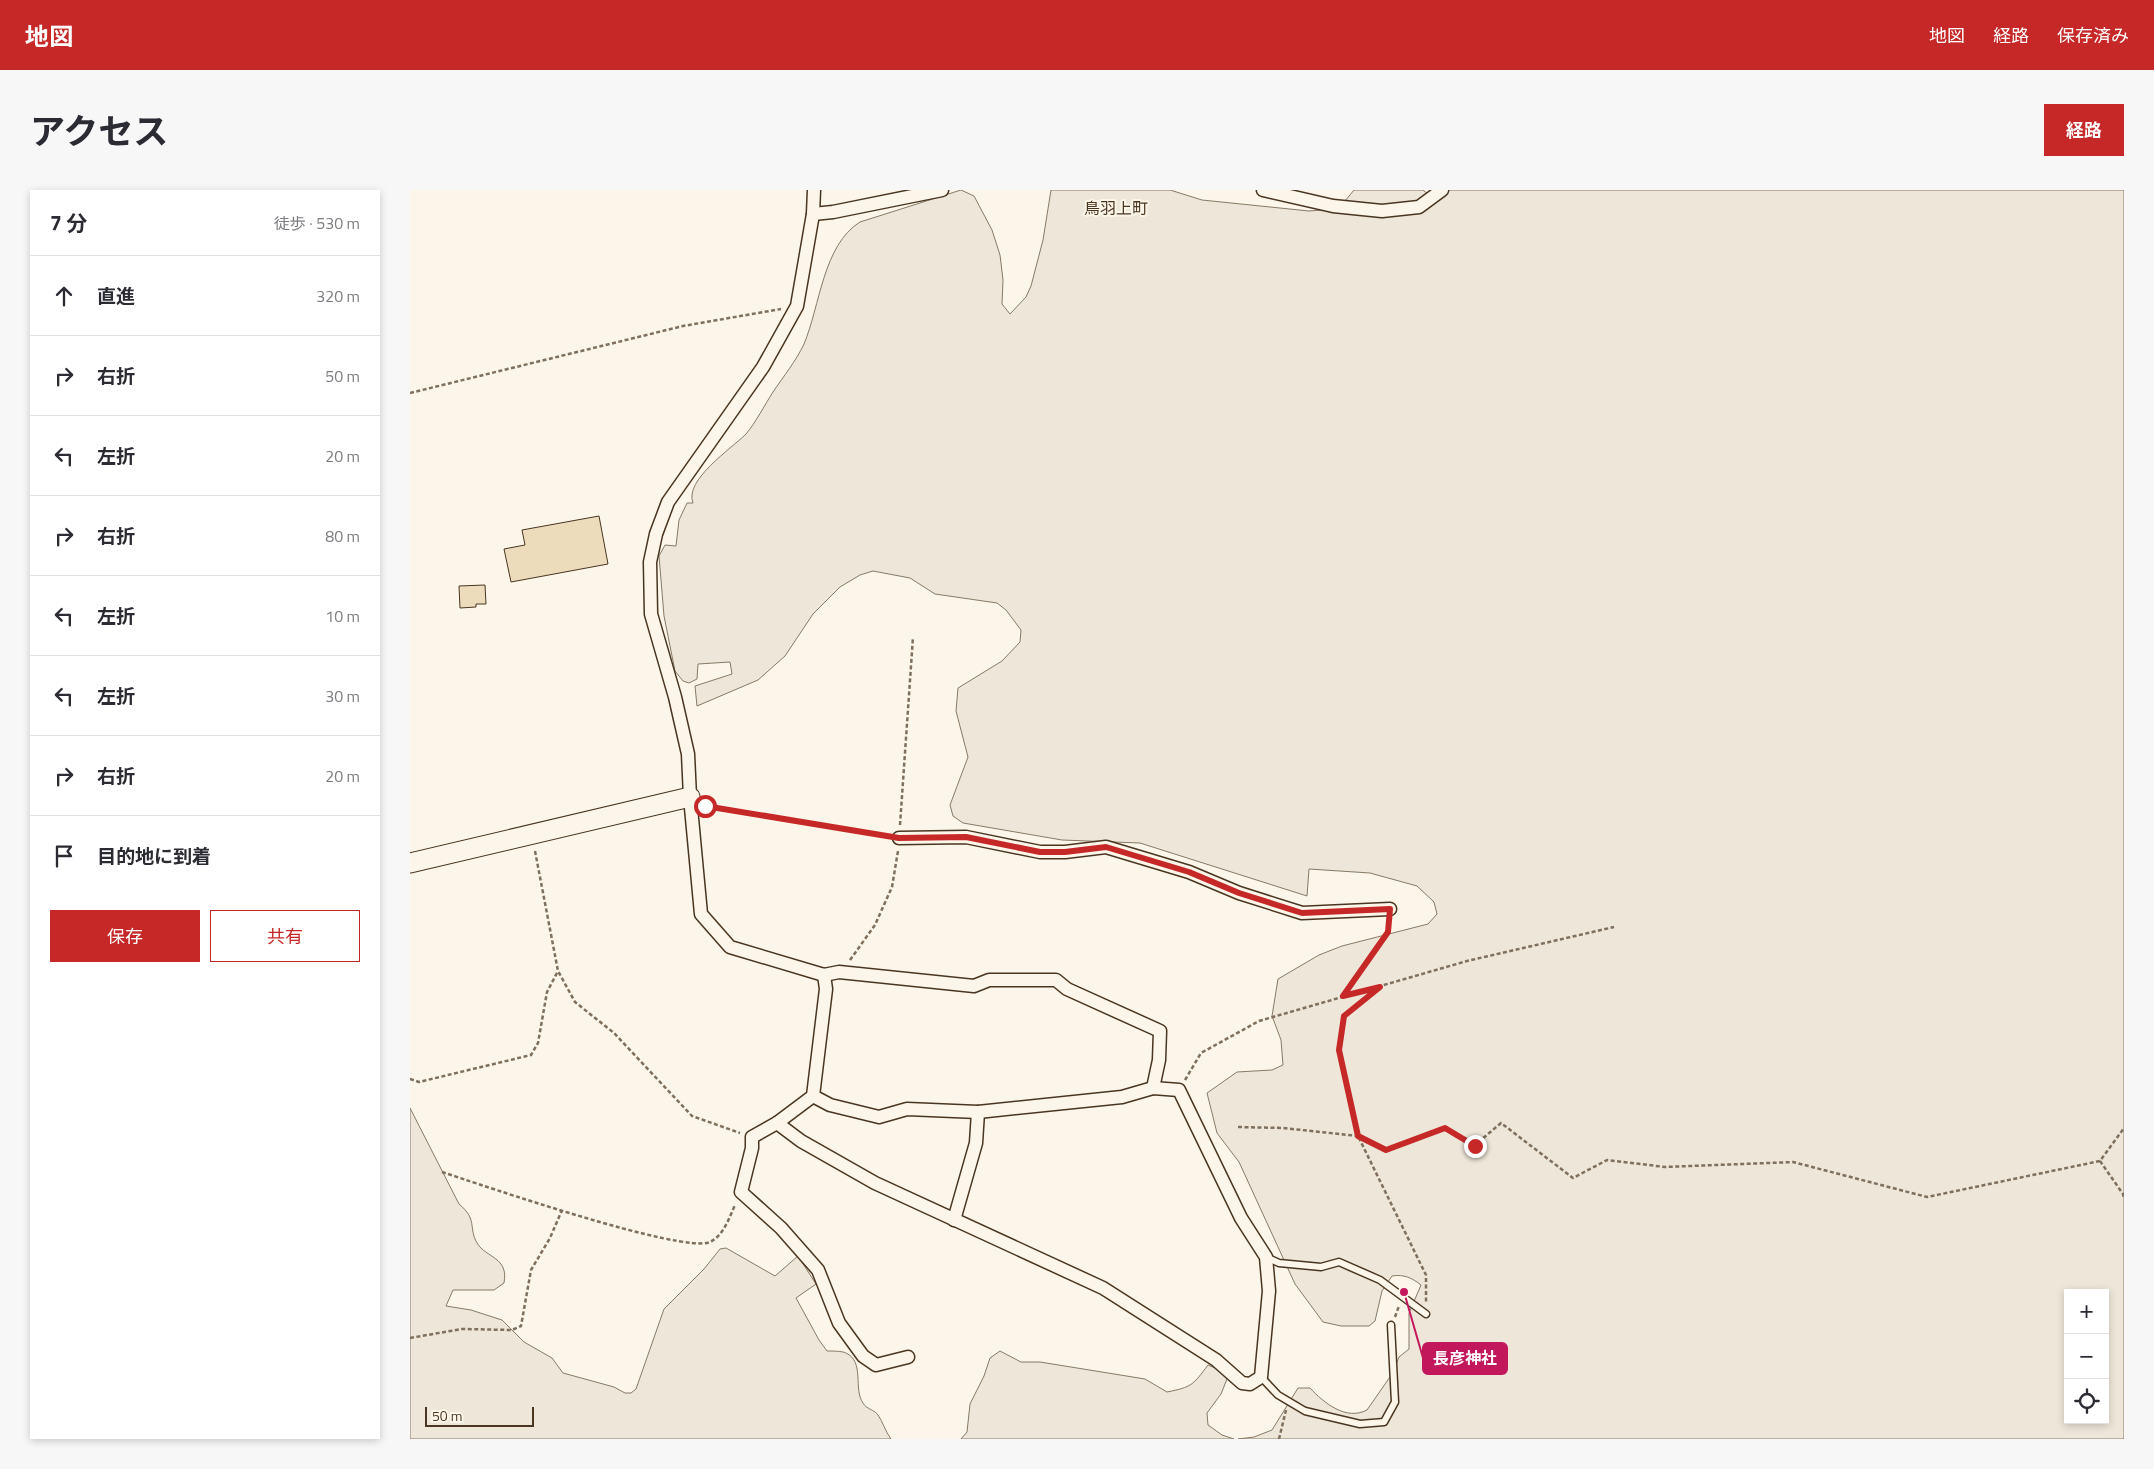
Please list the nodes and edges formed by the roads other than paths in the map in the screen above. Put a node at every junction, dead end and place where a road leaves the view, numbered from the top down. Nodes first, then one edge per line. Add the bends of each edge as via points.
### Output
1 (814, 190) edge
2 (942, 190) edge
3 (1263, 190) edge
4 (1442, 190) edge
5 (813, 214) junction
6 (690, 797) junction
7 (899, 838) road end
8 (410, 863) edge
9 (1390, 909) road end
10 (824, 974) junction
11 (1153, 1088) junction
12 (813, 1096) junction
13 (978, 1112) junction
14 (777, 1123) junction
15 (954, 1220) junction
16 (1266, 1257) junction
17 (1426, 1314) road end
18 (1391, 1325) road end
19 (908, 1357) dead end
20 (1261, 1377) junction

1 - 5 street
2 - 5 street
3 - 4 street via 1333,206 1382,211 1419,207
5 - 6 street via 797,306 763,367 668,502 650,562 652,614 686,744
6 - 8 street
6 - 10 street via 701,914 730,947
7 - 9 street via 966,837 1040,852 1106,847 1189,872 1239,893 1302,913
10 - 11 street via 838,972 974,986 989,980 1056,980 1067,989 1160,1031 1159,1060
10 - 12 street via 826,989
11 - 13 street via 1122,1097
11 - 16 street via 1179,1090 1242,1218
12 - 13 street via 830,1105 879,1117 907,1110
12 - 14 street
13 - 15 street via 976,1143
14 - 15 street via 801,1141 875,1183
14 - 19 street via 752,1137 741,1192 781,1228 818,1270 839,1323 863,1356 876,1365
15 - 20 street via 1103,1288 1216,1360 1242,1383 1250,1384
16 - 17 lane via 1279,1263 1321,1267 1339,1262 1380,1280
16 - 20 street via 1269,1291
18 - 20 lane via 1395,1402 1384,1422 1360,1424 1305,1411 1278,1395

